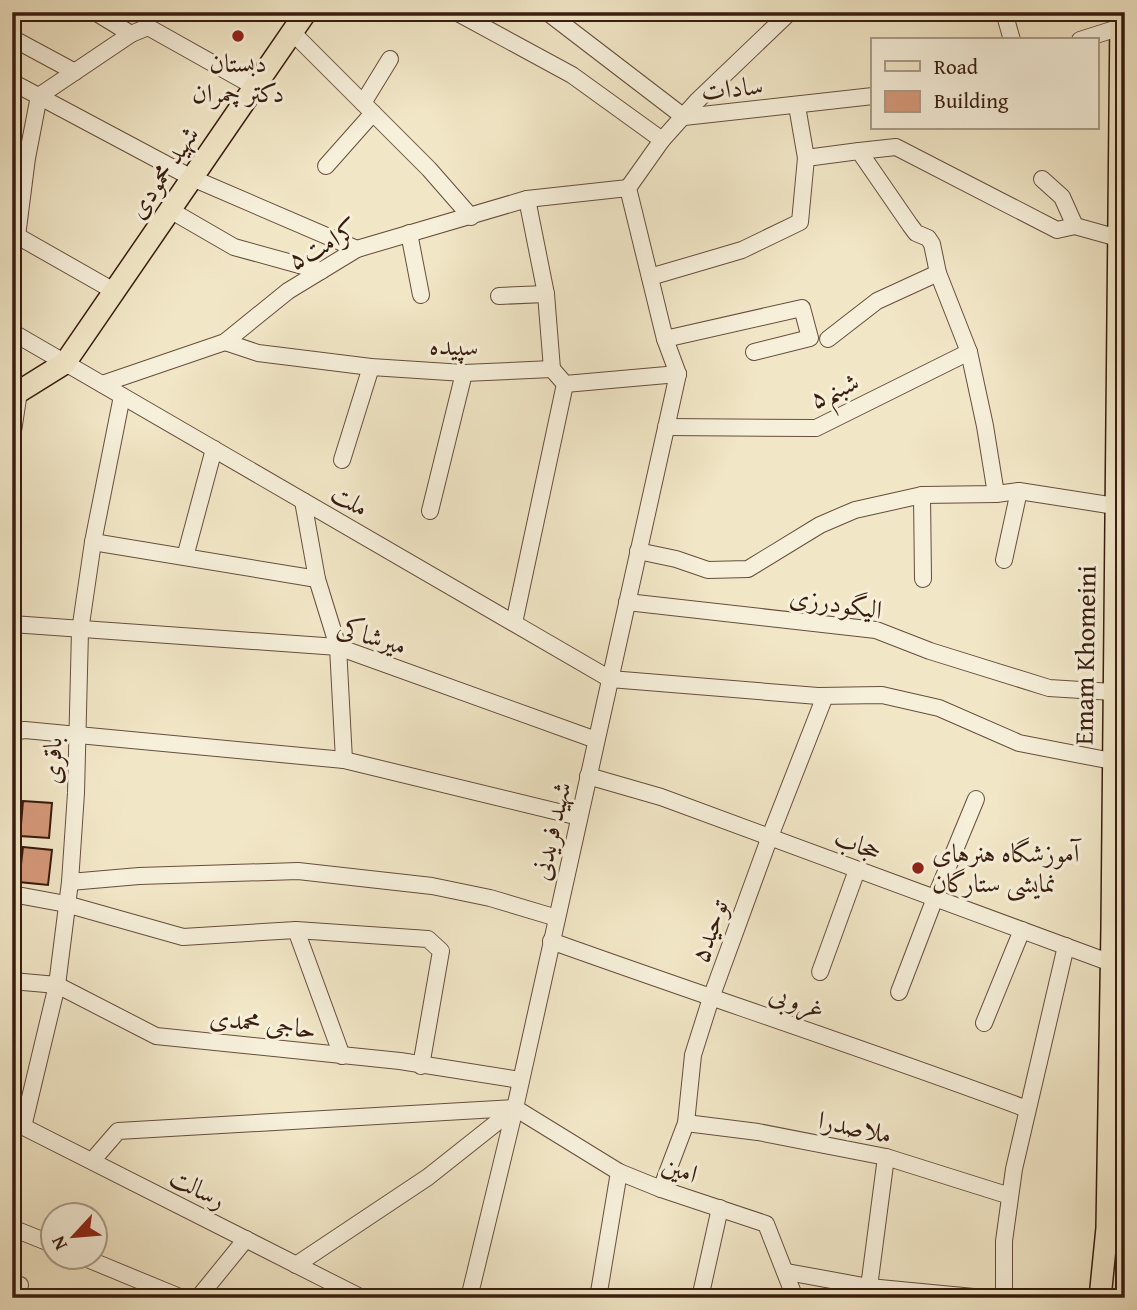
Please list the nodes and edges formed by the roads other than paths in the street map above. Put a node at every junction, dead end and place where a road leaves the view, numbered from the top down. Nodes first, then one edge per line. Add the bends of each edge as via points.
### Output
1 (95, 12) edge
2 (306, 12) edge
3 (456, 12) edge
4 (547, 12) edge
5 (790, 12) edge
6 (1004, 12) edge
7 (1121, 19) edge
8 (292, 32) junction
9 (131, 34) junction
10 (12, 38) edge
11 (1011, 38) edge
12 (1084, 38) edge
13 (390, 59) dead end
14 (75, 72) junction
15 (12, 82) edge
16 (254, 87) junction
17 (39, 96) junction
18 (871, 96) edge
19 (797, 106) junction
20 (368, 108) junction
21 (684, 117) junction
22 (662, 140) junction
23 (12, 150) edge
24 (859, 151) junction
25 (27, 158) junction
26 (806, 158) junction
27 (326, 166) dead end
28 (192, 178) junction
29 (1042, 179) dead end
30 (628, 188) junction
31 (527, 199) junction
32 (170, 210) junction
33 (471, 217) junction
34 (1075, 226) junction
35 (409, 233) junction
36 (15, 235) edge
37 (1118, 238) junction
38 (357, 249) junction
39 (321, 271) junction
40 (938, 273) junction
41 (650, 277) junction
42 (114, 291) junction
43 (546, 294) junction
44 (421, 295) dead end
45 (499, 296) dead end
46 (12, 332) edge
47 (665, 339) junction
48 (828, 339) dead end
49 (225, 342) junction
50 (754, 352) dead end
51 (970, 352) junction
52 (65, 363) junction
53 (371, 367) junction
54 (552, 369) junction
55 (464, 373) junction
56 (678, 374) junction
57 (103, 384) junction
58 (565, 384) junction
59 (16, 394) edge
60 (1121, 394) edge
61 (122, 396) junction
62 (666, 427) junction
63 (12, 438) edge
64 (214, 449) junction
65 (342, 460) dead end
66 (1019, 491) junction
67 (1118, 493) edge
68 (996, 494) junction
69 (922, 495) junction
70 (303, 501) junction
71 (430, 511) dead end
72 (93, 542) junction
73 (638, 551) junction
74 (186, 557) junction
75 (1004, 560) dead end
76 (317, 579) junction
77 (923, 579) dead end
78 (627, 602) junction
79 (514, 623) junction
80 (12, 624) edge
81 (80, 631) junction
82 (338, 647) junction
83 (1119, 648) edge
84 (610, 679) junction
85 (1113, 692) junction
86 (825, 696) junction
87 (1119, 722) edge
88 (12, 732) edge
89 (77, 736) junction
90 (596, 740) junction
91 (344, 760) junction
92 (1112, 761) junction
93 (588, 776) junction
94 (976, 799) dead end
95 (1118, 814) edge
96 (579, 817) junction
97 (769, 838) junction
98 (857, 870) junction
99 (70, 882) junction
100 (12, 894) edge
101 (935, 898) junction
102 (66, 904) junction
103 (556, 918) junction
104 (296, 930) junction
105 (1022, 930) junction
106 (551, 942) junction
107 (1066, 946) junction
108 (1111, 963) junction
109 (820, 972) dead end
110 (12, 981) edge
111 (57, 985) junction
112 (899, 992) dead end
113 (711, 998) junction
114 (1117, 1000) edge
115 (985, 1023) dead end
116 (342, 1056) junction
117 (1117, 1065) edge
118 (421, 1066) junction
119 (520, 1080) junction
120 (515, 1108) junction
121 (1027, 1109) junction
122 (686, 1123) junction
123 (18, 1124) edge
124 (886, 1157) junction
125 (92, 1161) junction
126 (619, 1172) junction
127 (661, 1189) junction
128 (1010, 1196) junction
129 (720, 1209) junction
130 (12, 1228) edge
131 (1116, 1231) edge
132 (38, 1238) edge
133 (246, 1239) junction
134 (296, 1265) junction
135 (108, 1267) edge
136 (787, 1272) junction
137 (869, 1287) junction
138 (182, 1298) edge
139 (198, 1298) edge
140 (362, 1298) edge
141 (469, 1298) edge
142 (598, 1298) edge
143 (700, 1298) edge
144 (795, 1298) edge
145 (984, 1298) edge
146 (1004, 1298) edge
147 (1100, 1298) edge

1 - 9 street
2 - 8 main road, شهید محمودی
3 - 22 street via 572,75
4 - 21 street, سادات
5 - 21 street
6 - 11 street
7 - 12 street
7 - 37 main road, Emam Khomeini
8 - 16 main road, شهید محمودی
8 - 20 street
9 - 14 street
9 - 16 street via 148,27
10 - 14 street
13 - 20 street
14 - 17 street
15 - 17 street
16 - 28 main road, شهید محمودی
17 - 25 street
17 - 28 street
18 - 19 street, سادات
19 - 21 street, سادات
19 - 26 street
20 - 27 street
20 - 33 street
21 - 22 street
22 - 30 street
23 - 25 street
24 - 26 street
24 - 34 street via 896,147 1057,230
24 - 40 street via 916,233 932,244
25 - 36 street
26 - 41 street via 800,222 742,250
28 - 32 main road, شهید محمودی
28 - 38 street
29 - 34 street via 1062,197
30 - 31 street, کرامت۵
30 - 41 street
31 - 33 street, کرامت۵
31 - 43 street
32 - 39 street via 234,247
32 - 42 main road, شهید محمودی
33 - 35 street, کرامت۵
34 - 37 street
35 - 38 street, کرامت۵
35 - 44 street
36 - 42 street
37 - 60 main road, Emam Khomeini
38 - 39 street, کرامت۵
39 - 49 street, کرامت۵ via 288,291
40 - 48 street via 877,301
40 - 51 street
41 - 47 street
42 - 52 main road, شهید محمودی
43 - 45 street
43 - 54 street
46 - 52 street, ملت
47 - 50 street via 802,308 810,338
47 - 56 street
49 - 53 street, سپیده via 258,354
49 - 57 street, کرامت۵
51 - 62 street, شبنم۵ via 816,428
51 - 68 street
52 - 57 street, ملت
52 - 59 main road
53 - 55 street, سپیده
53 - 65 street
54 - 55 street, سپیده
54 - 58 street
55 - 71 street
56 - 58 street
56 - 62 street, شهید فریدنی
57 - 61 street, ملت
58 - 79 street
59 - 63 street
60 - 67 main road, Emam Khomeini
61 - 64 street, ملت
61 - 72 street, باقری
62 - 73 street, شهید فریدنی
64 - 70 street, ملت
64 - 74 street
66 - 67 street
66 - 68 street
66 - 75 street
67 - 83 main road, Emam Khomeini
68 - 69 street
69 - 73 street via 843,514 748,569 708,570
69 - 77 street
70 - 76 street
70 - 79 street, ملت
72 - 74 street
72 - 81 street, باقری
73 - 78 street, شهید فریدنی
74 - 76 street
76 - 82 street
78 - 84 street, شهید فریدنی
78 - 85 street, الیگودرزی via 876,630 1049,688
79 - 84 street, ملت
80 - 81 street, میرشاکی
81 - 82 street, میرشاکی
81 - 89 street, باقری
82 - 90 street, میرشاکی
82 - 91 street
83 - 85 main road, Emam Khomeini
84 - 86 street
84 - 90 street, شهید فریدنی
85 - 87 main road, Emam Khomeini
86 - 92 street via 882,695 939,708 1019,743
86 - 97 street, توحید۵
87 - 92 main road, Emam Khomeini
88 - 89 street
89 - 91 street
89 - 99 street, باقری
90 - 93 street, شهید فریدنی
91 - 96 street
92 - 95 main road, Emam Khomeini
93 - 96 street, شهید فریدنی
93 - 97 street, حجاب via 661,797
94 - 101 street
95 - 108 main road, Emam Khomeini
96 - 103 street, شهید فریدنی
97 - 98 street, حجاب
97 - 113 street, توحید۵
98 - 101 street, حجاب
98 - 109 street
99 - 102 street, باقری
99 - 103 street via 298,871 432,886
100 - 102 street
101 - 105 street, حجاب
101 - 112 street
102 - 104 street via 184,937
102 - 111 street, باقری
103 - 106 street, شهید فریدنی
104 - 116 street
104 - 118 street via 428,939 441,951
105 - 107 street, حجاب
105 - 115 street
106 - 113 street, غروبی
106 - 119 street, شهید فریدنی
107 - 108 street, حجاب
107 - 121 street
108 - 114 main road, Emam Khomeini
110 - 111 street, حاجی محمدی
111 - 116 street, حاجی محمدی via 156,1036
111 - 123 street, باقری
113 - 121 street, غروبی
113 - 122 street, توحید۵ via 693,1055
114 - 117 main road, Emam Khomeini
116 - 118 street, حاجی محمدی
117 - 131 main road, Emam Khomeini
118 - 119 street, حاجی محمدی
119 - 120 street, شهید فریدنی
120 - 125 street via 118,1131
120 - 126 street, امین
120 - 134 street via 428,1177
120 - 141 street, شهید فریدنی
121 - 128 street
122 - 124 street, ملاصدرا
122 - 127 street, توحید۵
123 - 125 street, رسالت
124 - 128 street, ملاصدرا
124 - 137 street
125 - 133 street, رسالت
126 - 127 street, امین
126 - 142 street
127 - 129 street, امین
128 - 146 street
129 - 136 street, امین via 766,1224
129 - 143 street
130 - 132 street
131 - 147 main road, Emam Khomeini
133 - 134 street, رسالت
133 - 139 street
134 - 140 street, رسالت
135 - 138 street
136 - 137 street
136 - 144 street, امین
137 - 145 street

